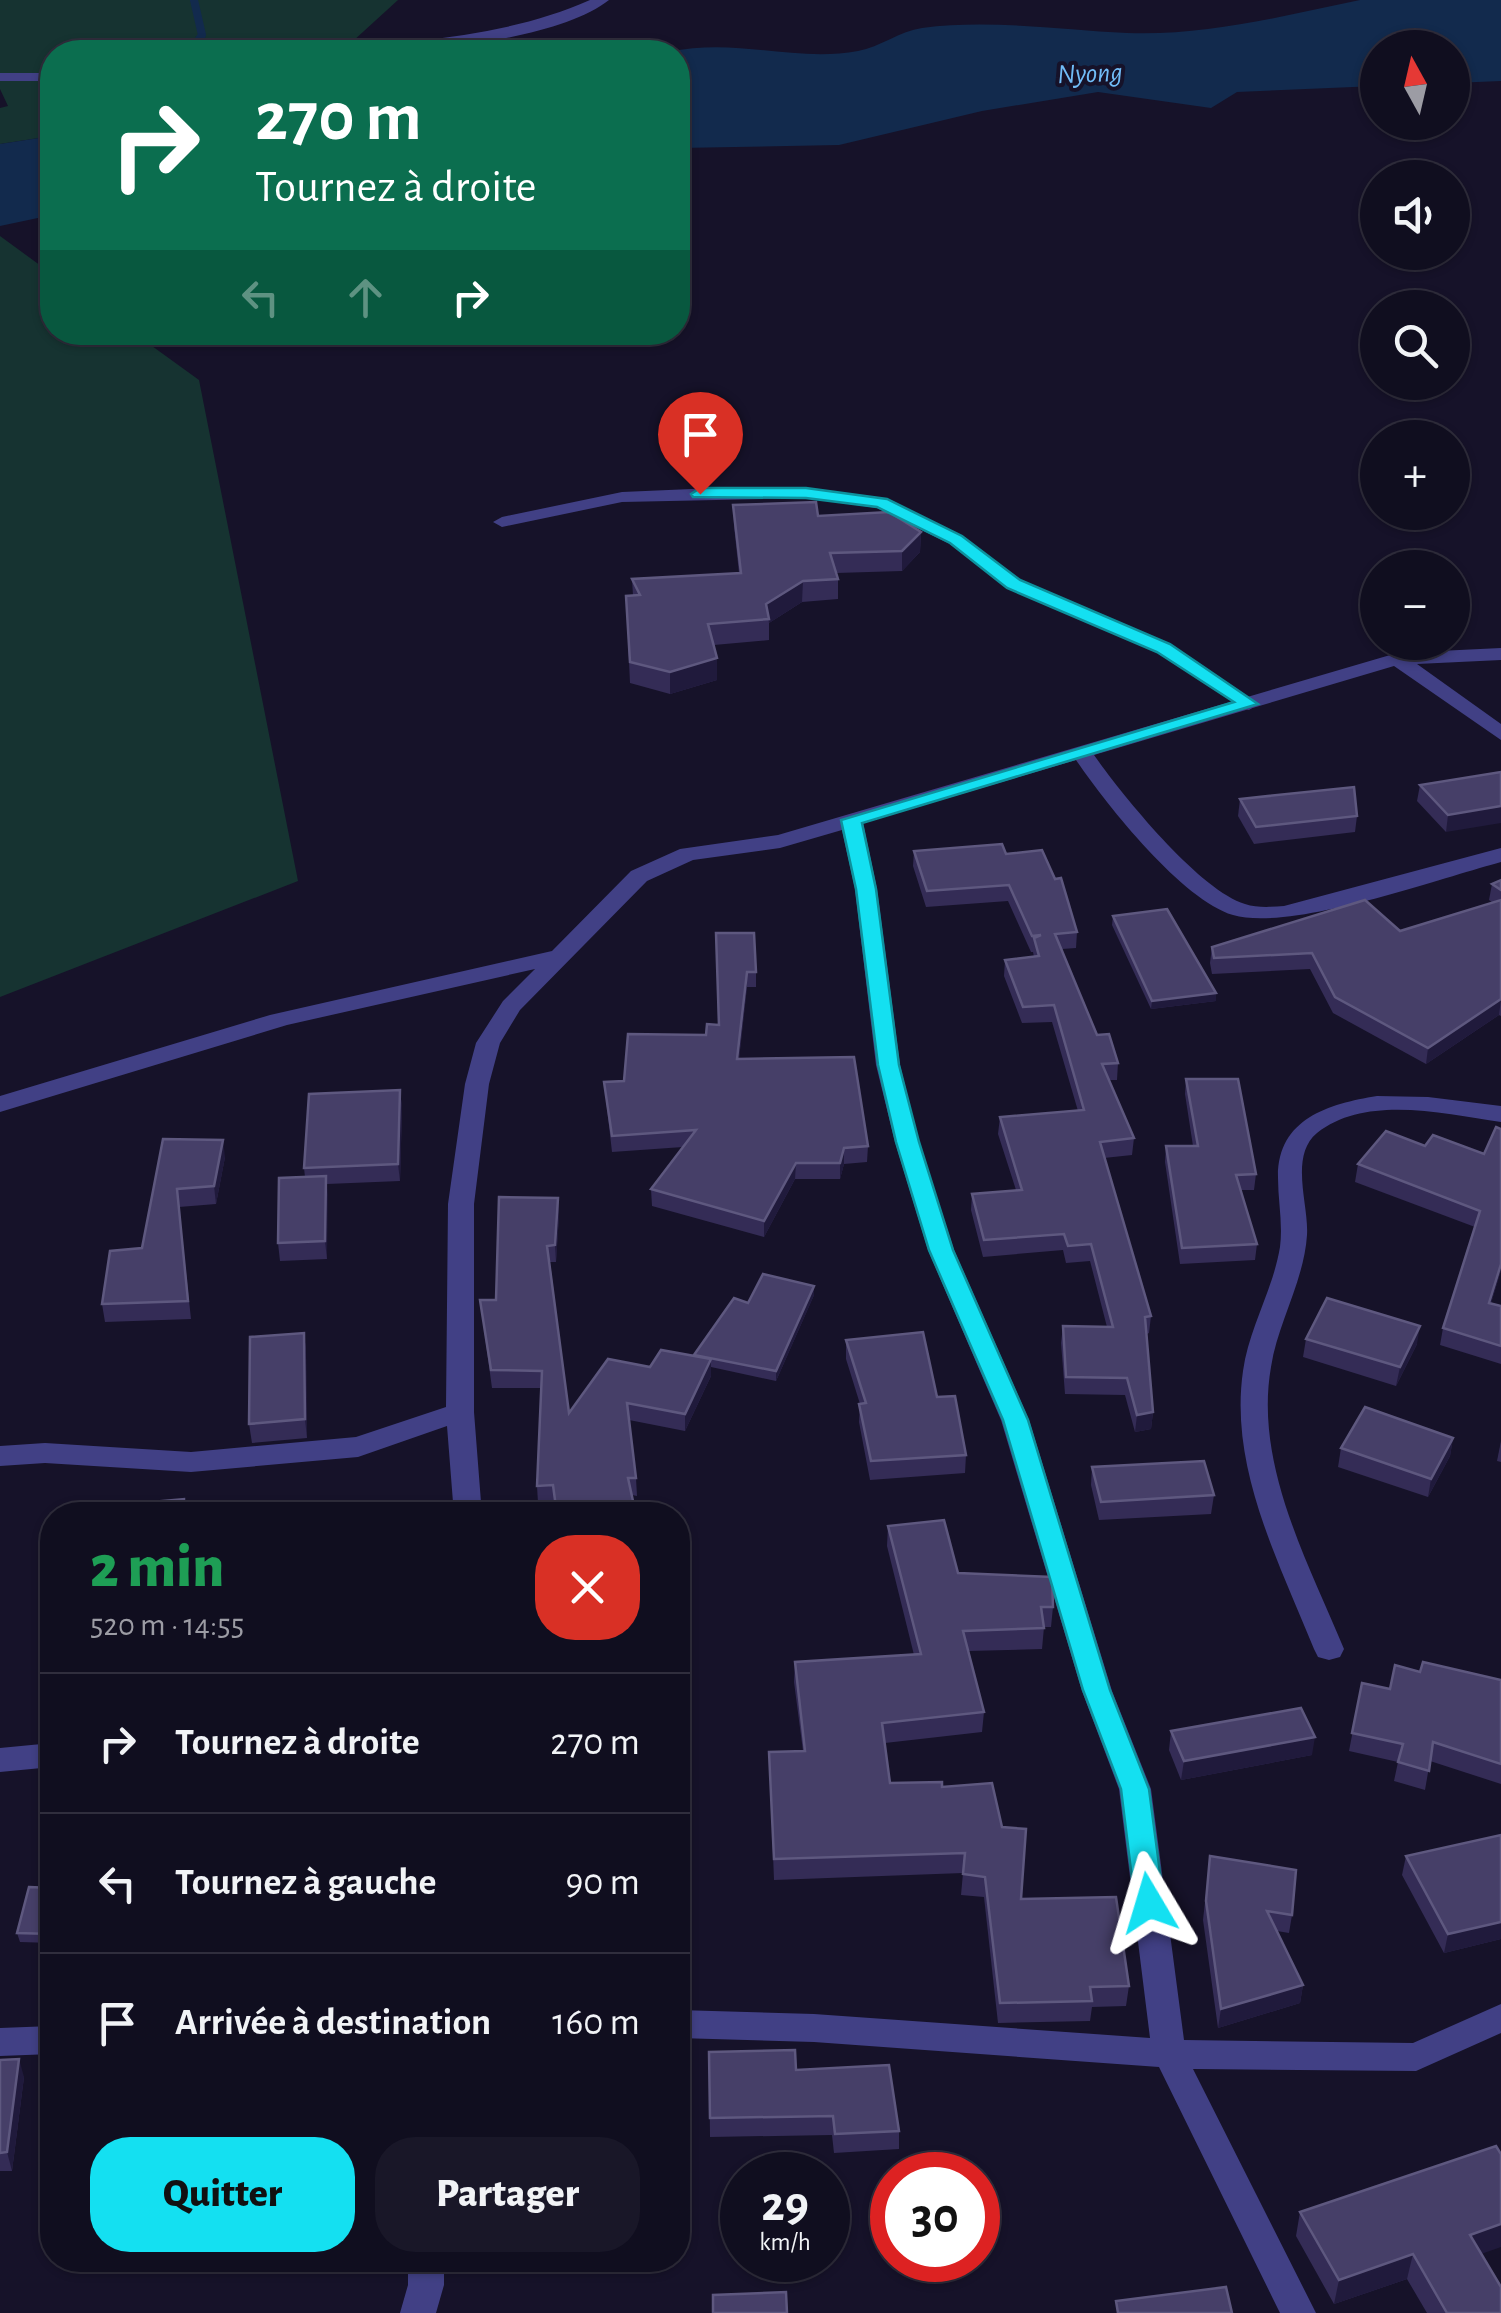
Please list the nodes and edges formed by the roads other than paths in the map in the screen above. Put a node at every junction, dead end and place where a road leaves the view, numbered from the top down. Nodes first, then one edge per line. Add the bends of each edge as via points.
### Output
1 (602, 0) edge
2 (443, 40) edge
3 (40, 76) edge
4 (0, 77) edge
5 (502, 522) dead end
6 (1501, 654) edge
7 (1470, 656) edge
8 (1395, 660) edge
9 (1399, 660) edge
10 (1249, 704) junction
11 (1501, 734) edge
12 (1082, 755) junction
13 (851, 820) junction
14 (1501, 856) edge
15 (563, 956) junction
16 (0, 1104) edge
17 (1501, 1114) edge
18 (460, 1412) junction
19 (0, 1456) edge
20 (467, 1502) edge
21 (1328, 1649) dead end
22 (40, 1756) edge
23 (0, 1760) edge
24 (1501, 2018) edge
25 (690, 2024) edge
26 (40, 2040) edge
27 (0, 2042) edge
28 (1169, 2054) junction
29 (426, 2272) edge
30 (418, 2313) edge
31 (1298, 2313) edge

1 - 2 street via 554,20
3 - 4 street
5 - 10 lane via 622,497 806,493 881,502 956,540 1013,584 1164,648
6 - 7 street
8 - 10 street
9 - 11 street
10 - 12 street
12 - 13 street
12 - 14 street via 1098,780 1208,892 1256,915
13 - 15 street via 780,841 688,854 639,876
13 - 28 street via 888,1065 907,1142 941,1250 1015,1420 1096,1690 1135,1789
15 - 16 street via 312,1009
15 - 18 street via 511,1006 488,1043 477,1084 461,1204
17 - 21 street via 1363,1105 1305,1129 1291,1155 1294,1236 1256,1371 1254,1426 1277,1519
18 - 19 street via 358,1447 191,1462
18 - 20 street
22 - 23 street
24 - 28 street via 1416,2057
25 - 28 street
26 - 27 street
28 - 31 street
29 - 30 street

